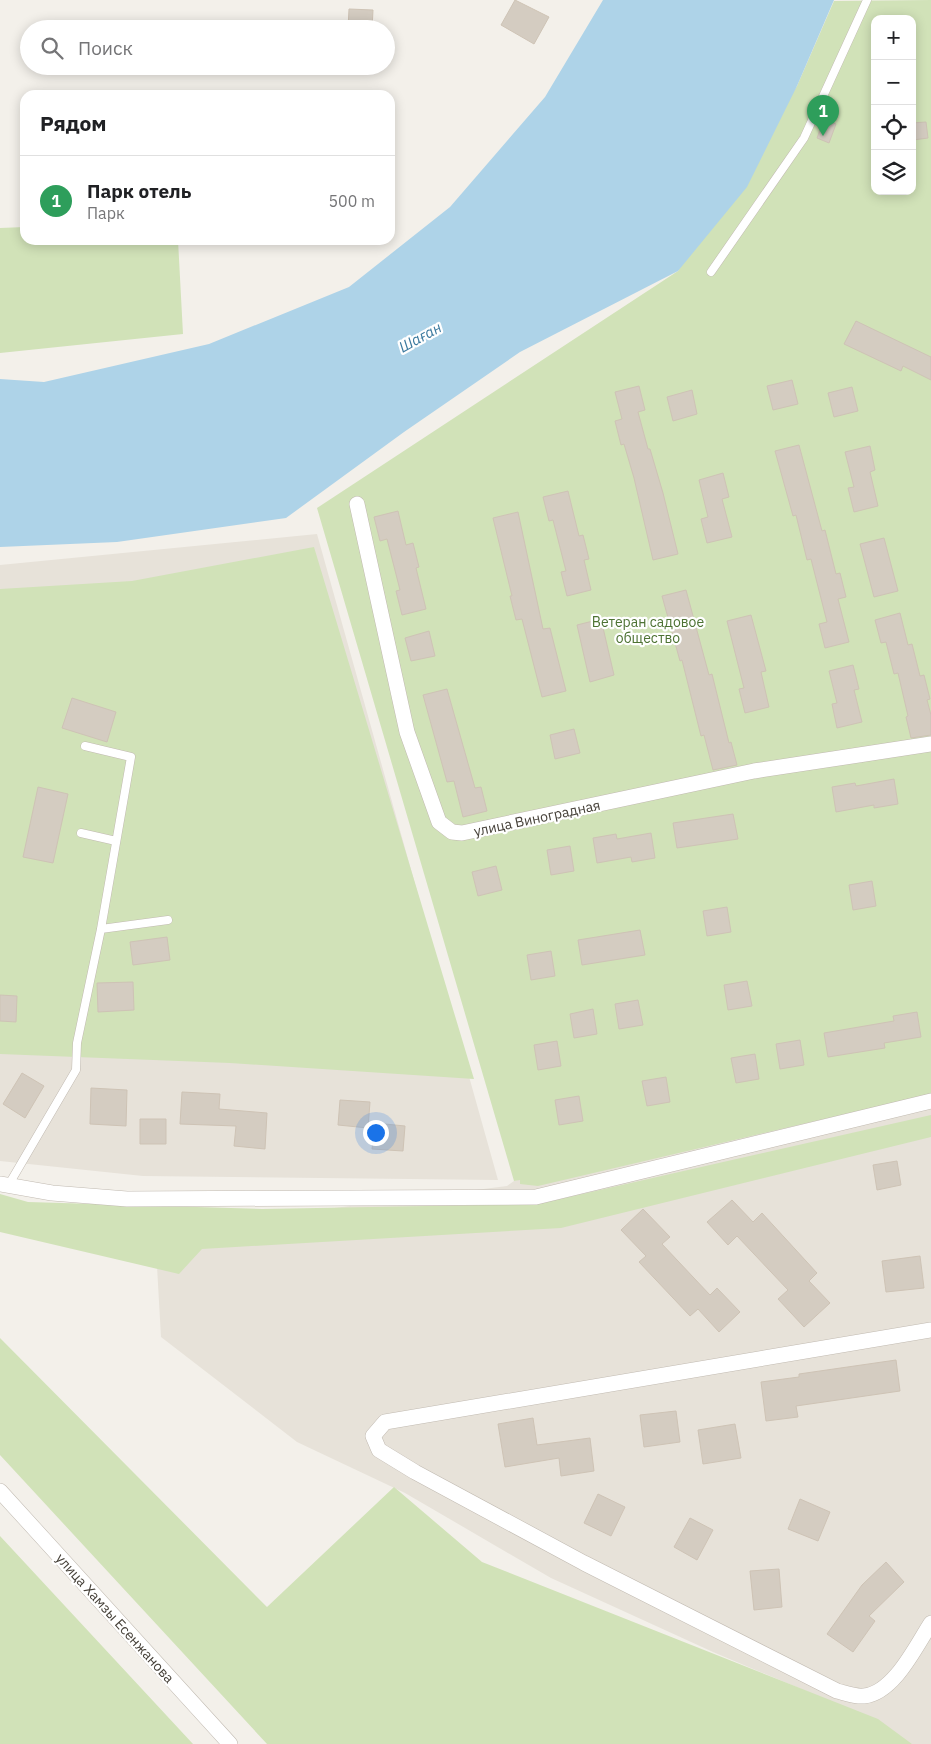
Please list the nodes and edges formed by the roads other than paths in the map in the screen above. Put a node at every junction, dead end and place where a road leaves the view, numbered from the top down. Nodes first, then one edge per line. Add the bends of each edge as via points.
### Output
1 (868, 0) edge
2 (711, 272) dead end
3 (357, 504) dead end
4 (931, 744) edge
5 (85, 746) dead end
6 (81, 833) dead end
7 (116, 842) junction
8 (168, 920) dead end
9 (101, 929) junction
10 (931, 1101) edge
11 (4, 1185) edge
12 (931, 1330) edge
13 (0, 1491) edge
14 (931, 1623) edge
15 (230, 1744) edge

1 - 2 lane via 804,138
3 - 4 street, улица Виноградная via 407,732 439,822 452,832 462,833 754,771
5 - 7 lane via 131,757
6 - 7 lane
7 - 9 lane
8 - 9 lane
9 - 11 lane via 77,1043 76,1070
10 - 11 street via 536,1197 127,1199 52,1193
12 - 14 street via 385,1422 374,1436 379,1450 415,1472 584,1563 837,1691 864,1696 881,1690 899,1673
13 - 15 street, улица Хамзы Есенжанова

